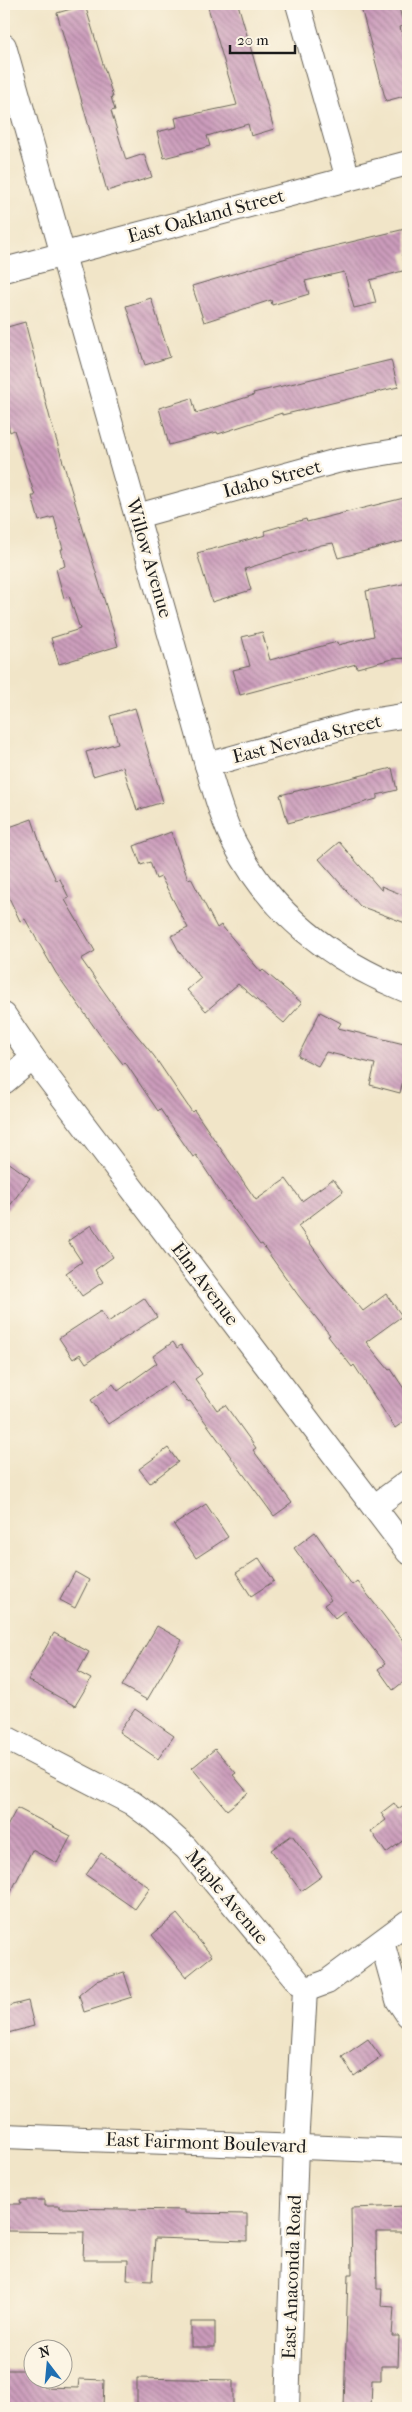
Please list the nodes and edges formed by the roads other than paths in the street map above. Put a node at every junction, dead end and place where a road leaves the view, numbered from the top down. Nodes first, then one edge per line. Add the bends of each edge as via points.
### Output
1 (298, 4) edge
2 (4, 46) edge
3 (408, 163) edge
4 (348, 179) junction
5 (62, 254) junction
6 (4, 270) edge
7 (408, 449) edge
8 (137, 516) junction
9 (408, 715) edge
10 (207, 765) junction
11 (408, 991) edge
12 (4, 1015) edge
13 (33, 1058) junction
14 (4, 1082) edge
15 (408, 1482) edge
16 (374, 1507) junction
17 (408, 1552) edge
18 (4, 1737) edge
19 (408, 1922) edge
20 (382, 1942) junction
21 (305, 1990) junction
22 (408, 2015) edge
23 (4, 2136) edge
24 (296, 2146) junction
25 (408, 2151) edge
26 (287, 2408) edge

1 - 4 street
2 - 5 street, Willow Avenue
3 - 4 street, East Oakland Street
4 - 5 street, East Oakland Street
5 - 6 street, East Oakland Street
5 - 8 street, Willow Avenue
7 - 8 street, Idaho Street via 337,461
8 - 10 street, Willow Avenue
9 - 10 street, East Nevada Street via 358,723
10 - 11 street, Willow Avenue via 235,843 280,908 311,937 351,965
12 - 13 street, Elm Avenue
13 - 14 street
13 - 16 street, Elm Avenue
15 - 16 street
16 - 17 street, Elm Avenue
18 - 21 street, Maple Avenue via 132,1803 155,1820 186,1848
19 - 20 street
20 - 21 street via 327,1982
20 - 22 street via 398,2000
21 - 24 street
23 - 24 street, East Fairmont Boulevard
24 - 25 street, East Fairmont Boulevard
24 - 26 street, East Anaconda Road

